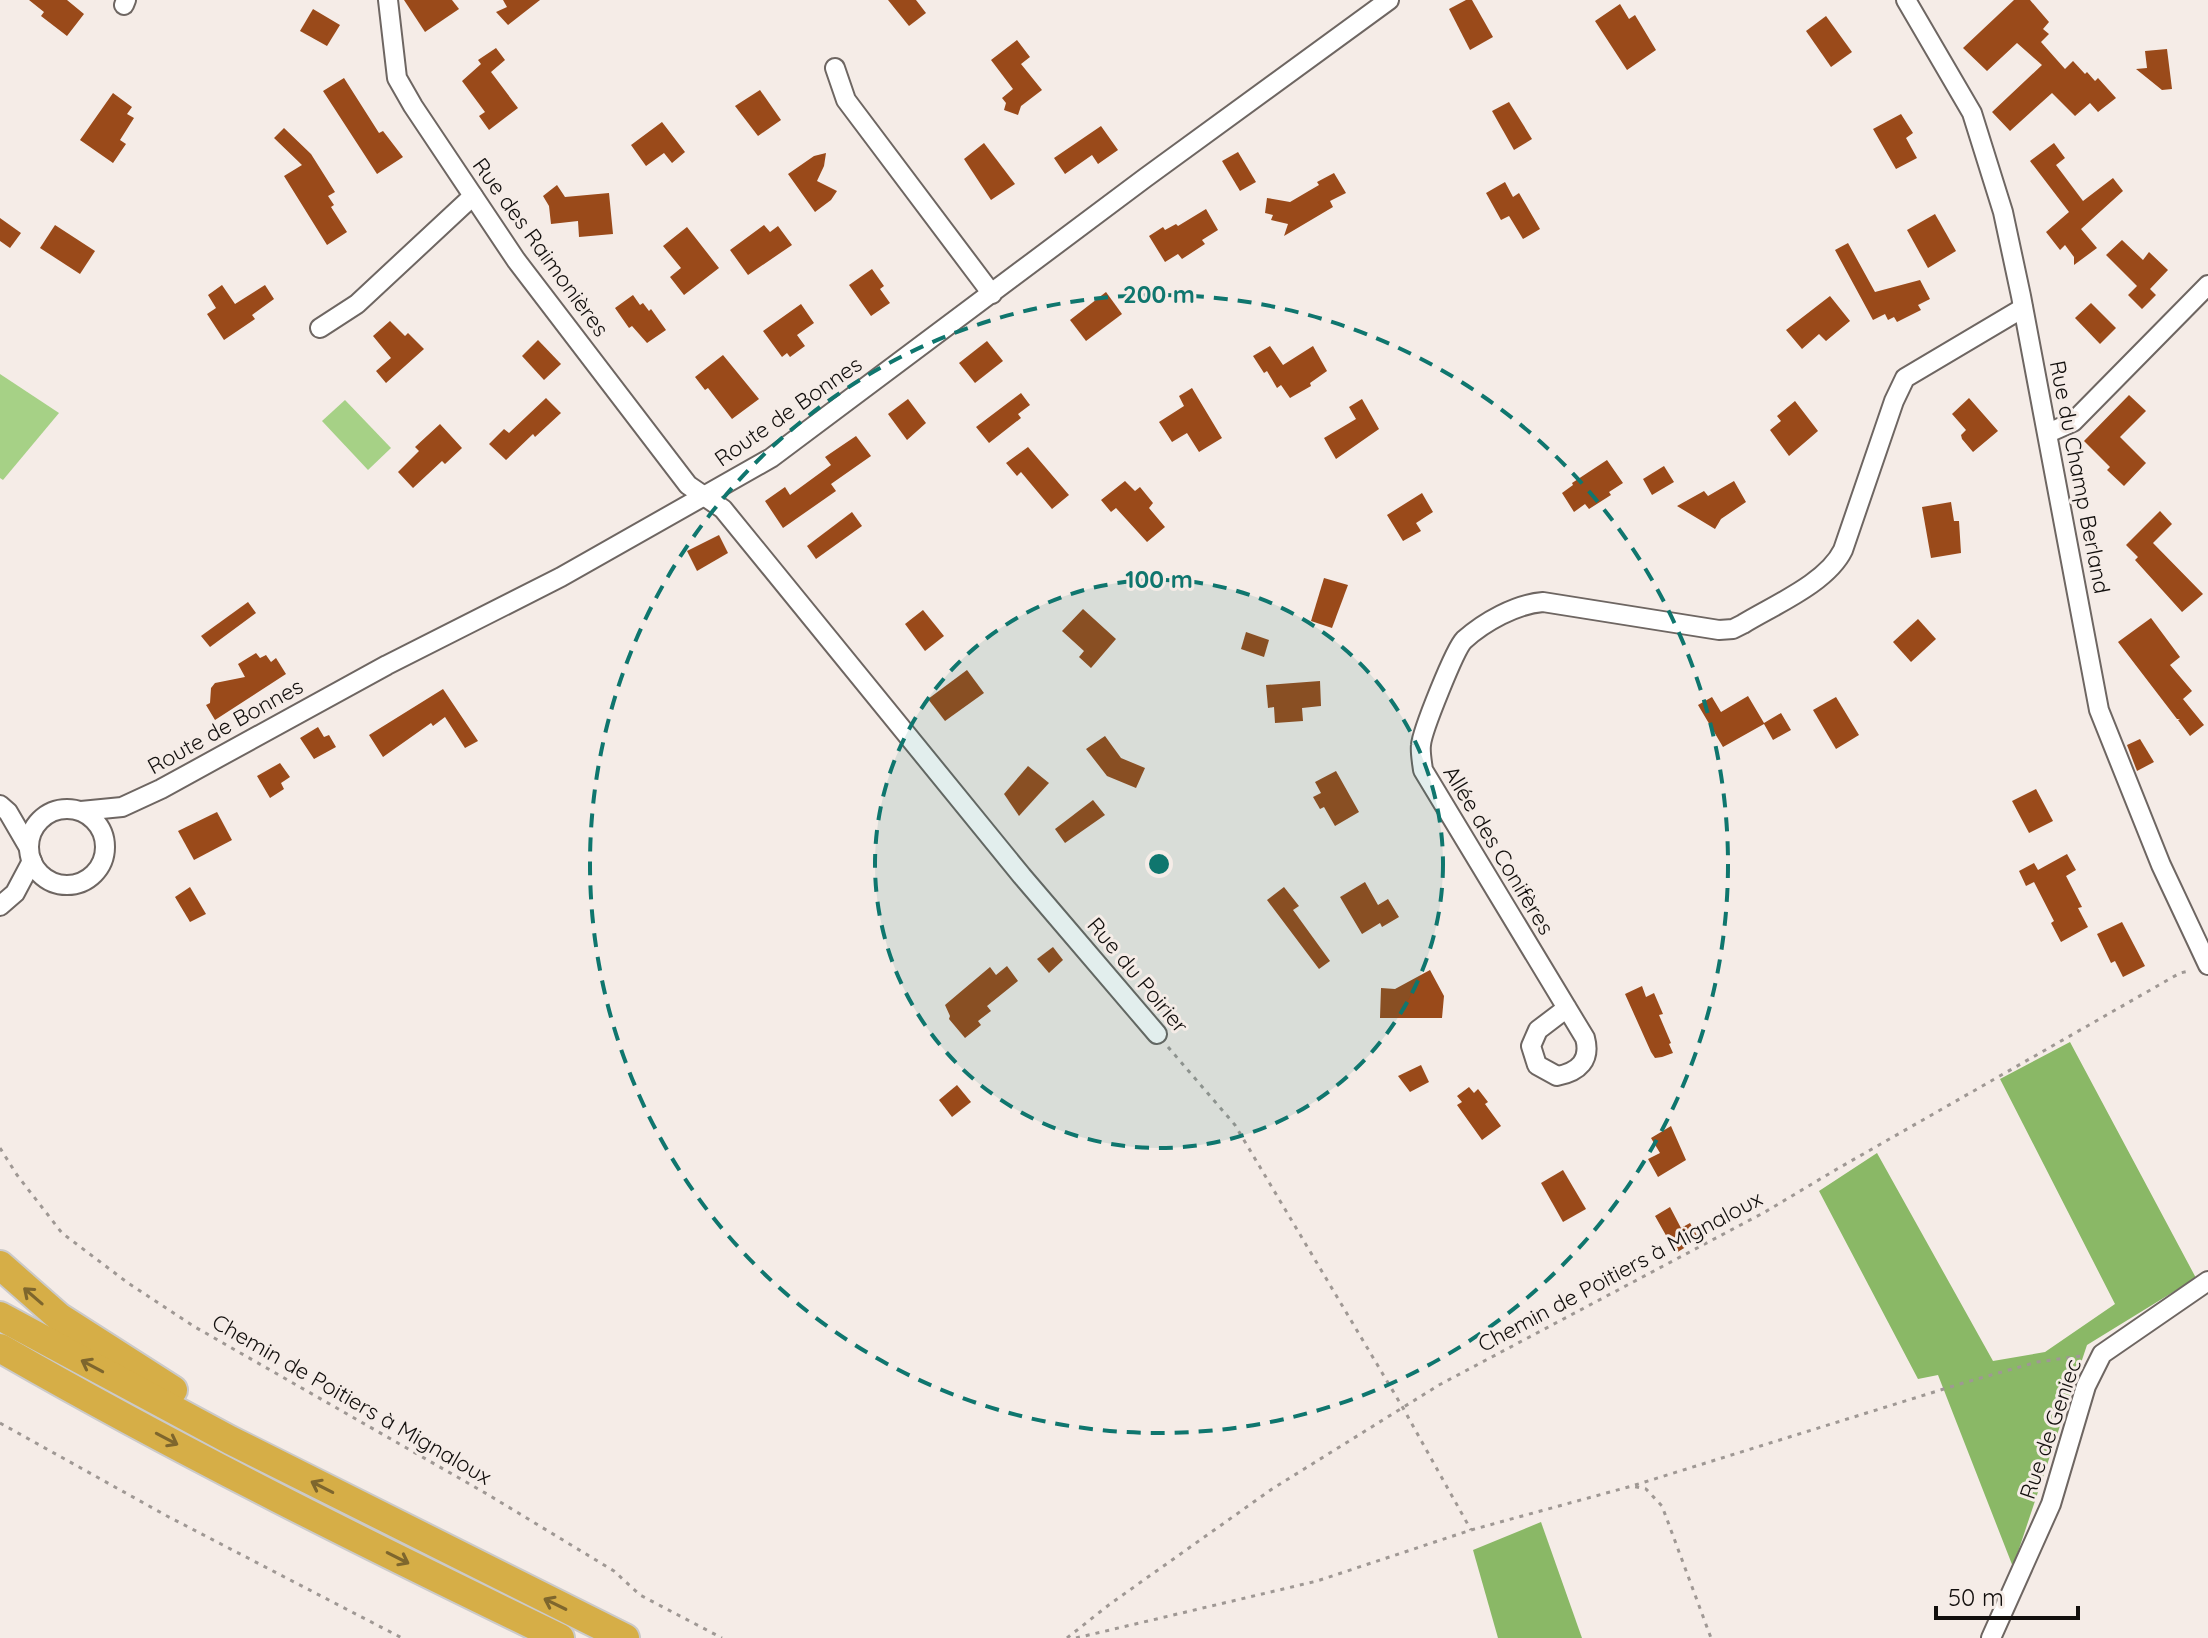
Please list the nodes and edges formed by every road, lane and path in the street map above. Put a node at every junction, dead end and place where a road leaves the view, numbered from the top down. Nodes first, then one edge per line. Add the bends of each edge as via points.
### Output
1 (388, 0) edge
2 (1389, 0) edge
3 (1906, 0) edge
4 (835, 68) dead end
5 (473, 196) junction
6 (2208, 285) edge
7 (992, 294) junction
8 (2023, 308) junction
9 (320, 328) dead end
10 (2048, 433) junction
11 (706, 496) junction
12 (122, 807) junction
13 (4, 808) edge
14 (81, 811) junction
15 (40, 821) junction
16 (105, 846) junction
17 (30, 854) junction
18 (53, 883) junction
19 (15, 893) junction
20 (0, 906) edge
21 (2201, 967) edge
22 (1567, 1008) dead end
23 (1157, 1034) joint
24 (0, 1148) edge
25 (0, 1265) edge
26 (2208, 1281) edge
27 (0, 1316) edge
28 (0, 1348) edge
29 (2102, 1354) junction
30 (0, 1364) edge
31 (56, 1380) junction
32 (1403, 1408) junction
33 (0, 1423) edge
34 (230, 1440) junction
35 (1632, 1486) junction
36 (1471, 1530) junction
37 (402, 1638) edge
38 (560, 1638) edge
39 (625, 1638) edge
40 (722, 1638) edge
41 (1067, 1638) edge
42 (1076, 1638) edge
43 (1711, 1638) edge
44 (1991, 1638) edge

1 - 5 street, Rue des Raimonières via 397,78
2 - 7 street, Route de Bonnes
3 - 8 street, Rue du Champ Berland via 1972,113 2003,212
4 - 7 street via 846,100
5 - 9 street via 357,304
5 - 11 street, Rue des Raimonières via 688,485
6 - 10 street via 2073,422
7 - 11 street, Route de Bonnes via 771,458
8 - 10 street, Rue du Champ Berland
8 - 22 street, Allée des Conifères via 1905,378 1838,560 1795,593 1743,624 1719,630 1531,603 1482,628 1453,655 1421,745 1423,770
10 - 21 street, Rue du Champ Berland via 2099,710
11 - 12 street, Route de Bonnes
11 - 23 street, Rue du Poirier via 723,509
12 - 14 street, Route de Bonnes
12 - 16 street
13 - 15 street
13 - 17 street
14 - 15 street via 52,812
14 - 16 street via 100,828
15 - 17 street via 32,833
16 - 18 street via 94,873 68,885
17 - 18 street
17 - 19 street
18 - 19 street
19 - 20 street
21 - 32 path, Chemin de Poitiers à Mignaloux via 2180,973 1765,1212
23 - 32 path, Rue du Poirier via 1235,1125
24 - 40 path, Chemin de Poitiers à Mignaloux via 62,1233 128,1283 601,1564 640,1595
34 -> 25 highway via 214,1416 59,1317
26 - 29 street, Rue de Geniec
34 -> 27 highway
28 - 31 highway
29 - 35 path via 2037,1362
29 - 44 street, Rue de Geniec via 2086,1386 2051,1504
30 - 31 highway via 30,1381
31 -> 38 highway
32 - 36 path, Rue du Poirier
32 - 41 path, Chemin de Poitiers à Mignaloux via 1272,1489
33 - 37 path
39 -> 34 highway
35 - 36 path
35 - 43 path via 1646,1489 1662,1506
36 - 42 path via 1317,1581

